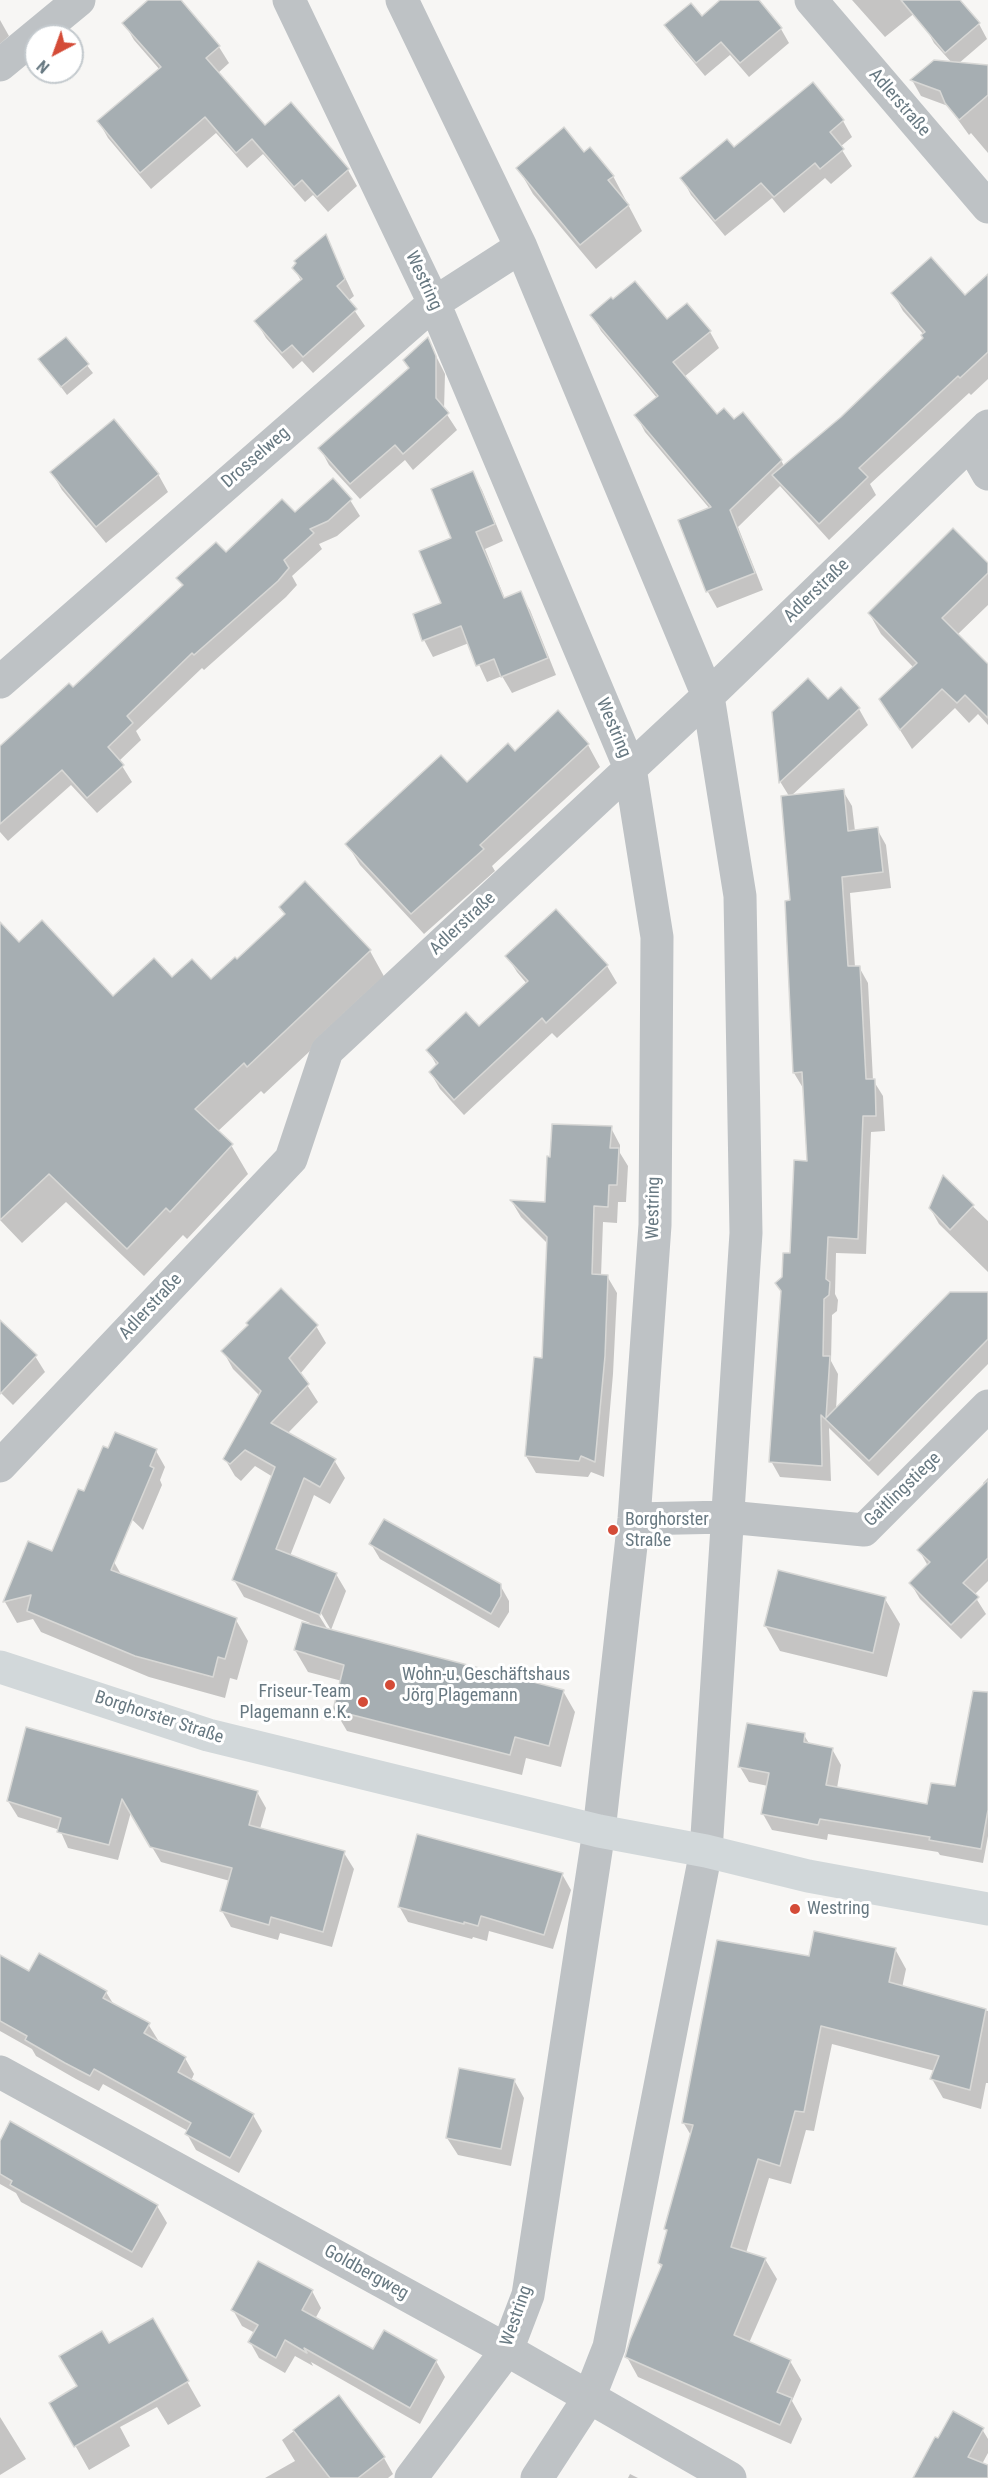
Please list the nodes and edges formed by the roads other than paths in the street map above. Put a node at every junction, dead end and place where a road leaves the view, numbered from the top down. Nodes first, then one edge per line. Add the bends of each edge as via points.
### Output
1 (79, 0) edge
2 (289, 0) edge
3 (402, 0) edge
4 (811, 0) edge
5 (0, 65) edge
6 (988, 207) edge
7 (521, 247) junction
8 (434, 303) junction
9 (979, 435) edge
10 (988, 474) edge
11 (0, 682) edge
12 (708, 696) junction
13 (630, 768) junction
14 (988, 1406) edge
15 (0, 1466) edge
16 (728, 1517) junction
17 (634, 1519) junction
18 (0, 1667) edge
19 (599, 1831) junction
20 (706, 1851) junction
21 (988, 1909) edge
22 (0, 2072) edge
23 (507, 2350) junction
24 (589, 2398) junction
25 (411, 2478) edge
26 (537, 2478) edge
27 (730, 2478) edge

1 - 5 street
2 - 8 street, Westring
3 - 7 street
4 - 6 street, Adlerstraße
7 - 8 street, Drosselweg
7 - 12 street
8 - 11 street, Drosselweg
8 - 13 street, Westring
9 - 10 street
9 - 12 street, Adlerstraße
12 - 13 street, Adlerstraße
12 - 16 street via 740,896 746,1233
13 - 15 street, Adlerstraße via 327,1051 291,1158
13 - 17 street, Westring via 657,937 655,1225
14 - 16 street, Gaitlingstiege via 864,1530
16 - 17 street
16 - 20 street
17 - 19 street, Westring
18 - 19 main road, Borghorster Straße via 208,1736
19 - 20 main road, Borghorster Straße
19 - 23 street, Westring via 528,2295
20 - 21 main road, Borghorster Straße via 808,1876
20 - 24 street via 609,2348
22 - 23 street, Goldbergweg
23 - 24 street, Goldbergweg
23 - 25 street, Westring
24 - 26 street
24 - 27 street, Goldbergweg

